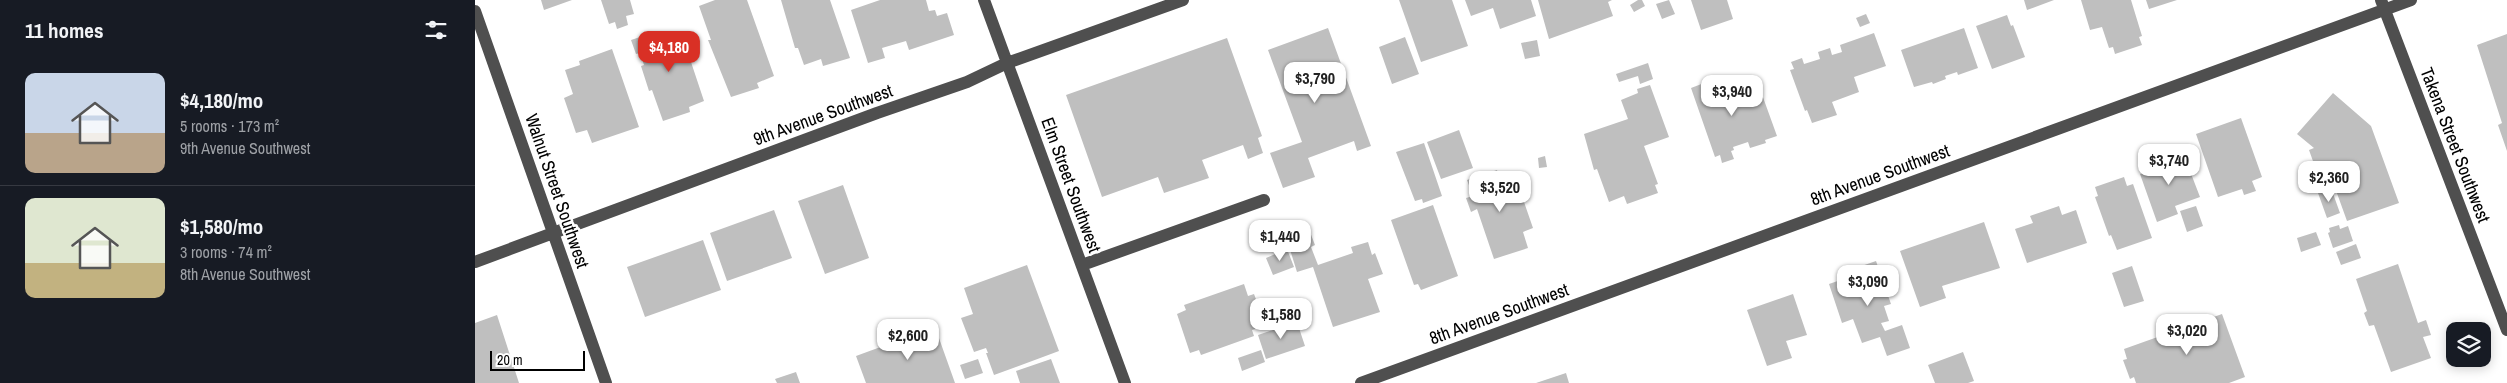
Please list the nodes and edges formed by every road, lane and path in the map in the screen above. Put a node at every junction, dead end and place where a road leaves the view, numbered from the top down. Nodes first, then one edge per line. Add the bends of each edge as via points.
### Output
1 (984, 0) edge
2 (1183, 0) edge
3 (2411, 0) edge
4 (2383, 5) edge
5 (475, 11) edge
6 (1007, 63) junction
7 (1264, 200) dead end
8 (553, 234) junction
9 (475, 262) edge
10 (1082, 265) junction
11 (2507, 330) edge
12 (605, 383) edge
13 (1125, 383) edge
14 (1361, 383) edge

1 - 6 street, Elm Street Southwest
2 - 6 street, 9th Avenue Southwest
3 - 4 street, 8th Avenue Southwest
4 - 11 street, Takena Street Southwest
4 - 14 street, 8th Avenue Southwest
5 - 8 street, Walnut Street Southwest
6 - 8 street, 9th Avenue Southwest via 967,82
6 - 10 street, Elm Street Southwest
7 - 10 street
8 - 9 street, 9th Avenue Southwest
8 - 12 street, Walnut Street Southwest
10 - 13 street, Elm Street Southwest

